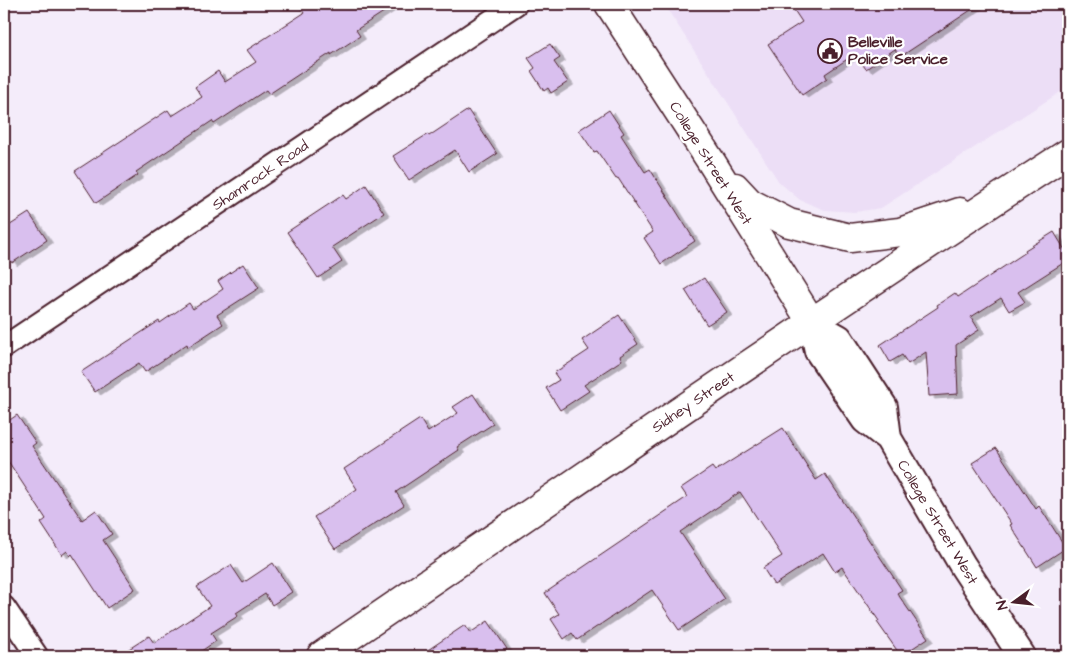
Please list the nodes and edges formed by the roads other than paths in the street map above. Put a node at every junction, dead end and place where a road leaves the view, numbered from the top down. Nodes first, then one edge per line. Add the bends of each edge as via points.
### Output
1 (516, 4) edge
2 (609, 4) edge
3 (1068, 153) edge
4 (712, 163) junction
5 (994, 201) junction
6 (812, 323) junction
7 (4, 347) edge
8 (4, 607) edge
9 (37, 656) edge
10 (321, 656) edge
11 (1022, 656) edge

1 - 7 street, Shamrock Road
2 - 4 main road, College Street West
3 - 5 main road, Sidney Street
4 - 5 main road via 750,202 789,223 850,238 900,232
4 - 6 main road, College Street West
5 - 6 main road, Sidney Street
6 - 10 main road, Sidney Street
6 - 11 street, College Street West via 818,351 865,420 888,438 963,566
8 - 9 street

